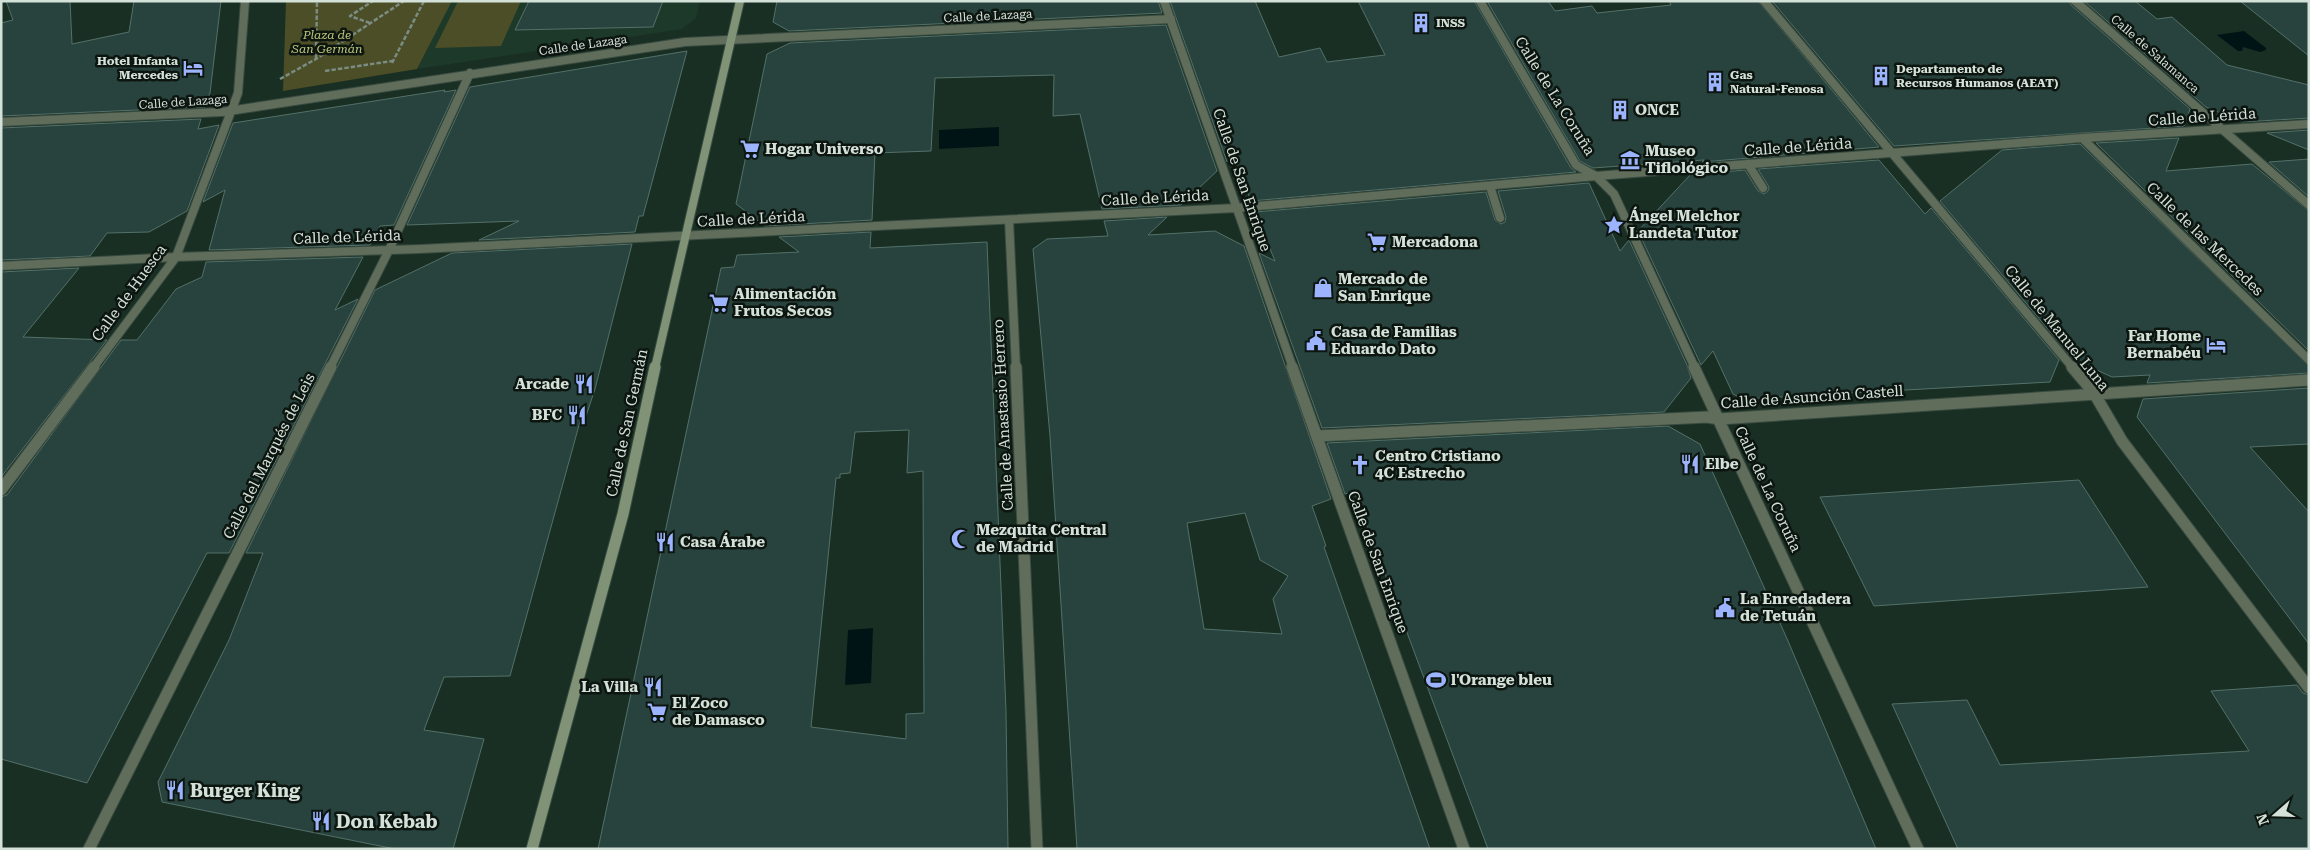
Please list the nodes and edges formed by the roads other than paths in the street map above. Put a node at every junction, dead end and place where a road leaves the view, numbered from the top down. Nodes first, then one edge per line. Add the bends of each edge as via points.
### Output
1 (245, 1) edge
2 (740, 1) edge
3 (1164, 1) edge
4 (1480, 1) edge
5 (1764, 1) edge
6 (2075, 1) edge
7 (1171, 19) junction
8 (731, 39) junction
9 (470, 73) junction
10 (231, 110) junction
11 (1, 122) edge
12 (2309, 124) edge
13 (2223, 129) junction
14 (2082, 138) junction
15 (1892, 154) junction
16 (1748, 164) junction
17 (1596, 176) junction
18 (1490, 186) junction
19 (1763, 188) dead end
20 (2309, 205) edge
21 (1236, 208) junction
22 (1500, 218) dead end
23 (1009, 220) junction
24 (684, 236) junction
25 (389, 250) junction
26 (176, 257) junction
27 (1, 266) edge
28 (2309, 360) edge
29 (2309, 380) edge
30 (2094, 393) junction
31 (1719, 419) junction
32 (1317, 436) junction
33 (1, 490) edge
34 (2309, 688) edge
35 (89, 849) edge
36 (532, 849) edge
37 (1038, 849) edge
38 (1464, 849) edge
39 (1918, 849) edge

1 - 10 street, Calle de Huesca via 238,93
2 - 8 street, Calle de San Germán
3 - 7 street, Calle de San Enrique
4 - 17 street, Calle de La Coruña via 1576,165
5 - 15 street, Calle de Manuel Luna
6 - 13 street, Calle de Salamanca
7 - 8 street, Calle de Lazaga
7 - 21 street, Calle de San Enrique
8 - 9 street, Calle de Lazaga via 685,42
8 - 24 street, Calle de San Germán
9 - 10 street, Calle de Lazaga
9 - 25 street, Calle del Marqués de Leis
10 - 11 street, Calle de Lazaga
10 - 26 street, Calle de Huesca
12 - 13 street, Calle de Lérida
13 - 14 street, Calle de Lérida
13 - 20 street, Calle de Salamanca
14 - 15 street, Calle de Lérida
14 - 28 street, Calle de las Mercedes
15 - 16 street, Calle de Lérida
15 - 30 street, Calle de Manuel Luna
16 - 17 street, Calle de Lérida
16 - 19 street
17 - 18 street, Calle de Lérida
17 - 31 street, Calle de La Coruña via 1614,194
18 - 21 street, Calle de Lérida
18 - 22 street
21 - 23 street, Calle de Lérida
21 - 32 street, Calle de San Enrique
23 - 24 street, Calle de Lérida
23 - 37 street, Calle de Anastasio Herrero
24 - 25 street, Calle de Lérida
24 - 36 street, Calle de San Germán via 623,514
25 - 26 street, Calle de Lérida
25 - 35 street, Calle del Marqués de Leis
26 - 27 street, Calle de Lérida
26 - 33 street, Calle de Huesca
29 - 30 street, Calle de Asunción Castell
30 - 31 street, Calle de Asunción Castell
30 - 34 street, Calle de Manuel Luna via 2122,442
31 - 32 street, Calle de Asunción Castell via 1707,417
31 - 39 street, Calle de La Coruña
32 - 38 street, Calle de San Enrique

